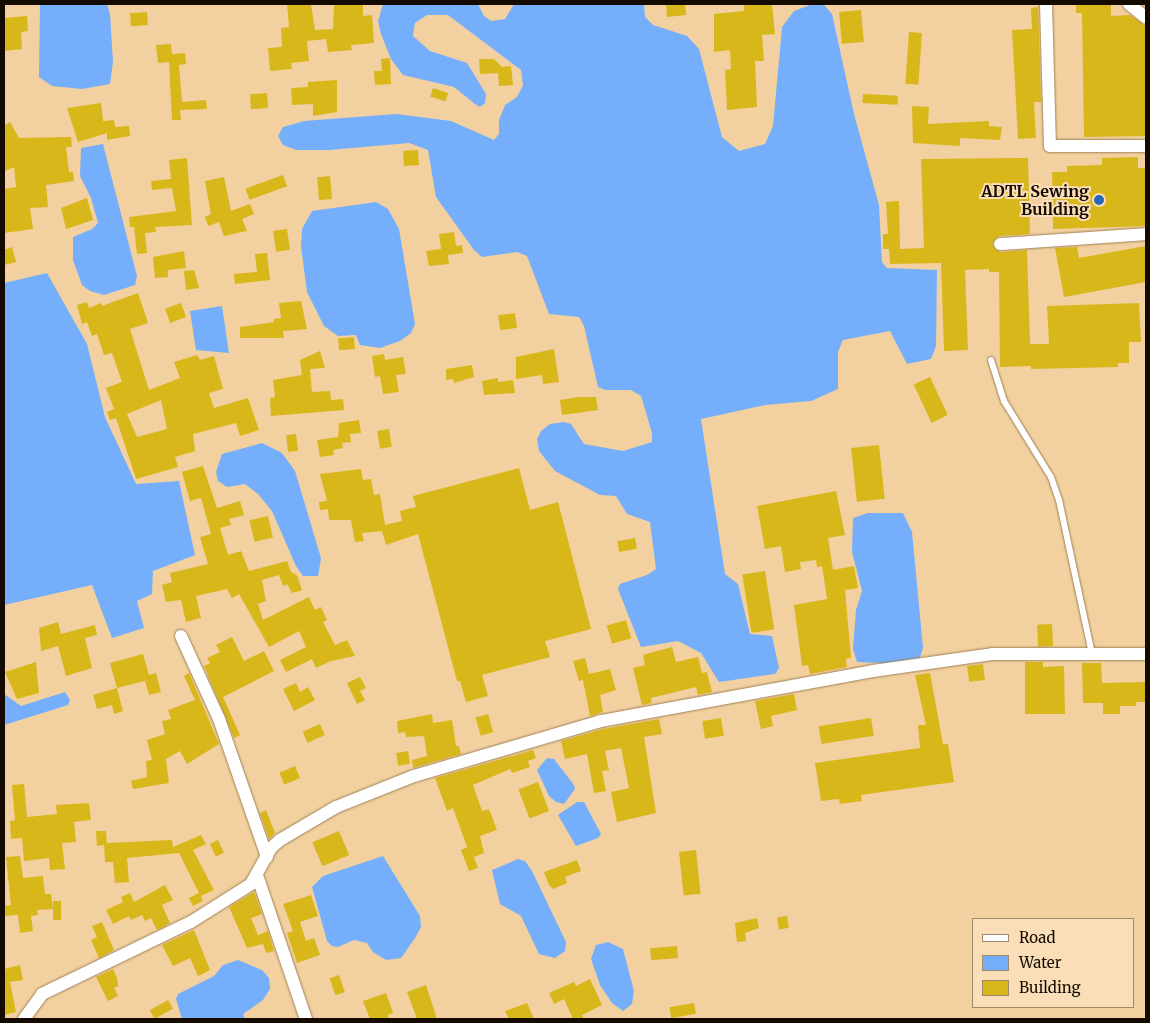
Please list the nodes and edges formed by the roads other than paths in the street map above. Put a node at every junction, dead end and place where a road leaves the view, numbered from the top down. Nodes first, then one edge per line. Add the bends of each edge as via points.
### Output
1 (1046, 4) edge
2 (1129, 4) edge
3 (1146, 18) edge
4 (1146, 146) edge
5 (1146, 234) edge
6 (1000, 244) dead end
7 (991, 360) dead end
8 (181, 636) dead end
9 (1146, 654) edge
10 (1092, 656) junction
11 (267, 857) junction
12 (258, 878) junction
13 (24, 1019) edge
14 (306, 1019) edge

1 - 4 street via 1050,146
2 - 3 street
5 - 6 street
7 - 10 lane via 1004,401 1051,477 1059,500
8 - 11 street via 219,719
9 - 10 street
10 - 11 street via 992,654 601,721 414,776 336,807 280,840
11 - 12 street
12 - 13 street via 191,922 42,994
12 - 14 street

